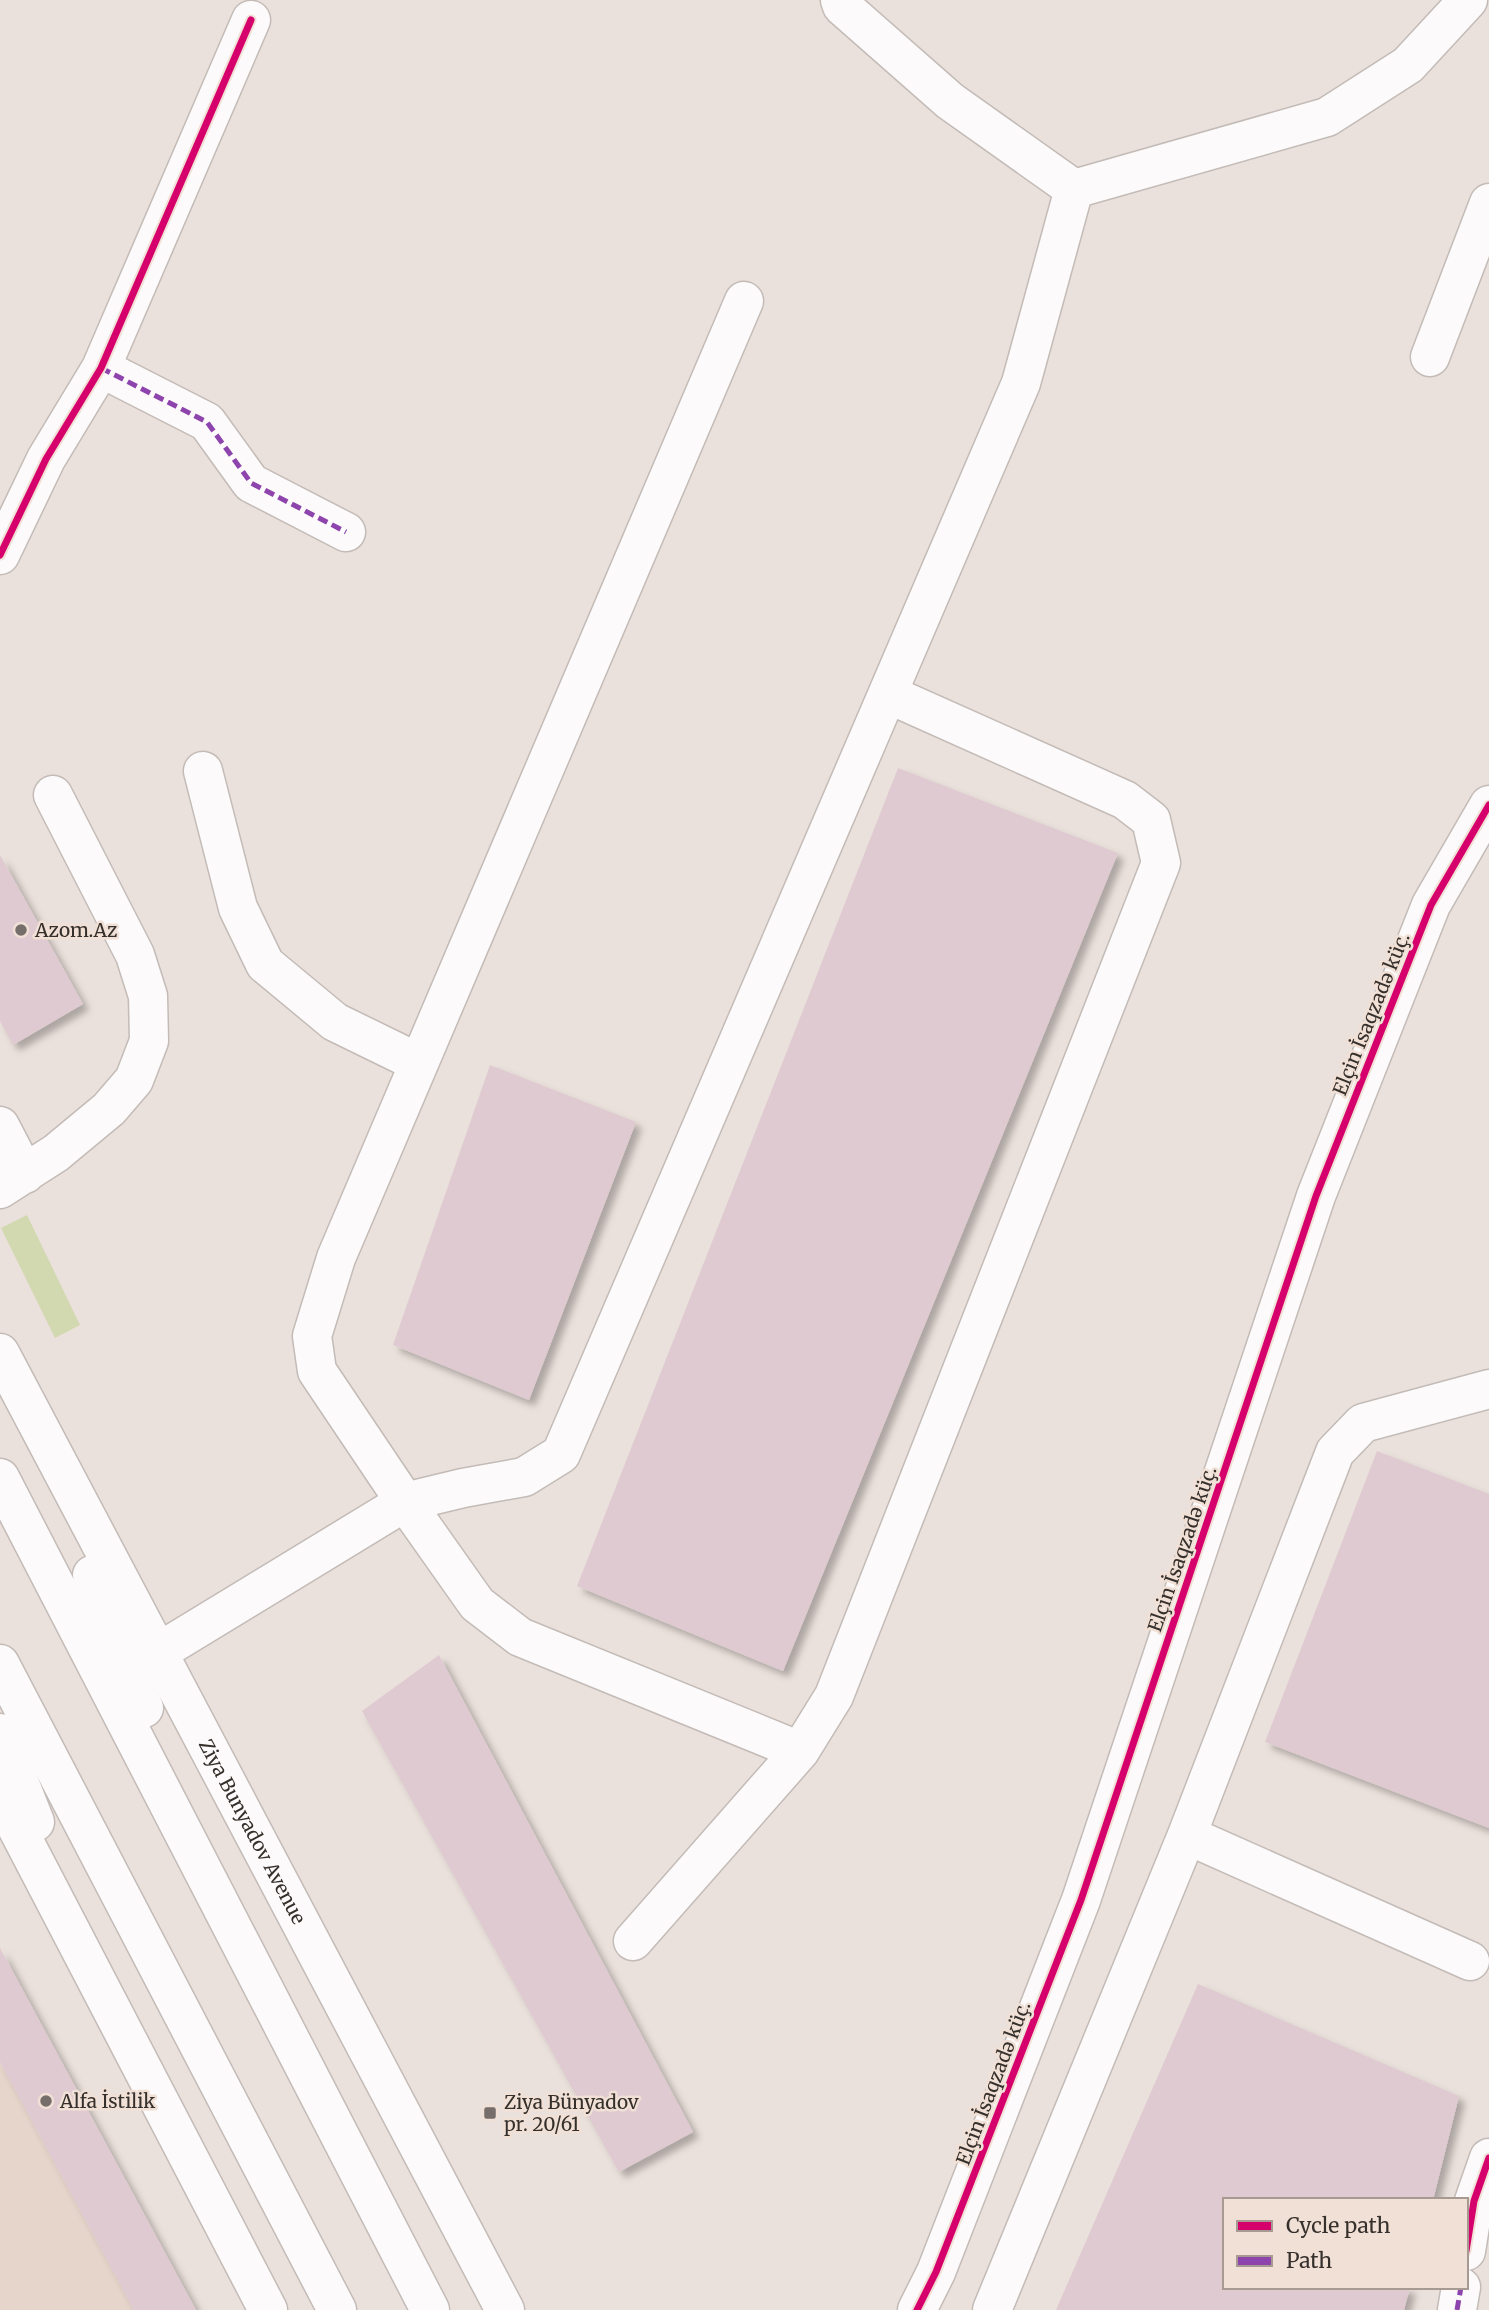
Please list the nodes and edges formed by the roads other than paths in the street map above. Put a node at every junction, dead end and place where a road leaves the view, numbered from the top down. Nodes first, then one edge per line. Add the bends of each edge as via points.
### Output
1 (840, 0) edge
2 (1468, 0) edge
3 (251, 20) dead end
4 (1074, 189) junction
5 (1489, 203) edge
6 (744, 301) dead end
7 (1430, 357) dead end
8 (101, 368) junction
9 (346, 532) dead end
10 (0, 555) edge
11 (887, 694) junction
12 (203, 771) dead end
13 (53, 795) dead end
14 (1489, 805) edge
15 (419, 1063) junction
16 (0, 1126) edge
17 (12, 1181) edge
18 (0, 1353) edge
19 (1489, 1389) edge
20 (20, 1391) junction
21 (0, 1478) edge
22 (405, 1502) junction
23 (157, 1653) junction
24 (0, 1664) edge
25 (0, 1732) edge
26 (800, 1751) junction
27 (0, 1795) edge
28 (1187, 1835) junction
29 (220, 1903) junction
30 (633, 1941) dead end
31 (1470, 1961) dead end
32 (94, 1976) junction
33 (1489, 2158) edge
34 (1468, 2238) edge
35 (1461, 2289) edge
36 (268, 2310) edge
37 (337, 2310) edge
38 (430, 2310) edge
39 (505, 2310) edge
40 (917, 2310) edge
41 (992, 2310) edge
42 (1457, 2310) edge

1 - 4 main road via 950,101
2 - 4 main road via 1408,65 1328,117
3 - 8 main road
4 - 11 main road via 1021,383
5 - 7 main road
6 - 15 main road
8 - 9 main road via 207,422 251,483
8 - 10 main road via 47,459
11 - 22 main road via 561,1454 524,1477
11 - 26 main road via 1125,800 1152,820 1161,863 834,1696
12 - 15 main road via 238,908 265,964 335,1022
13 - 17 main road via 135,955 148,996 149,1041 134,1080 109,1109 56,1153
14 - 40 main road, Elçin İsaqzadə küç. via 1432,905 1316,1196 1081,1900 936,2272
15 - 22 main road via 335,1258 312,1336 317,1371
16 - 17 main road
18 - 20 main road, Ziya Bunyadov Avenue
19 - 28 main road via 1363,1423 1335,1452
20 - 23 main road, Ziya Bunyadov Avenue
20 - 29 main road
21 - 29 main road
22 - 23 main road
22 - 26 main road via 477,1604 520,1637
23 - 39 main road, Ziya Bunyadov Avenue
24 - 37 main road
25 - 32 main road
26 - 30 main road
27 - 32 main road
28 - 31 main road
28 - 41 main road
29 - 38 main road
32 - 36 main road
33 - 34 main road via 1474,2201
35 - 42 main road

